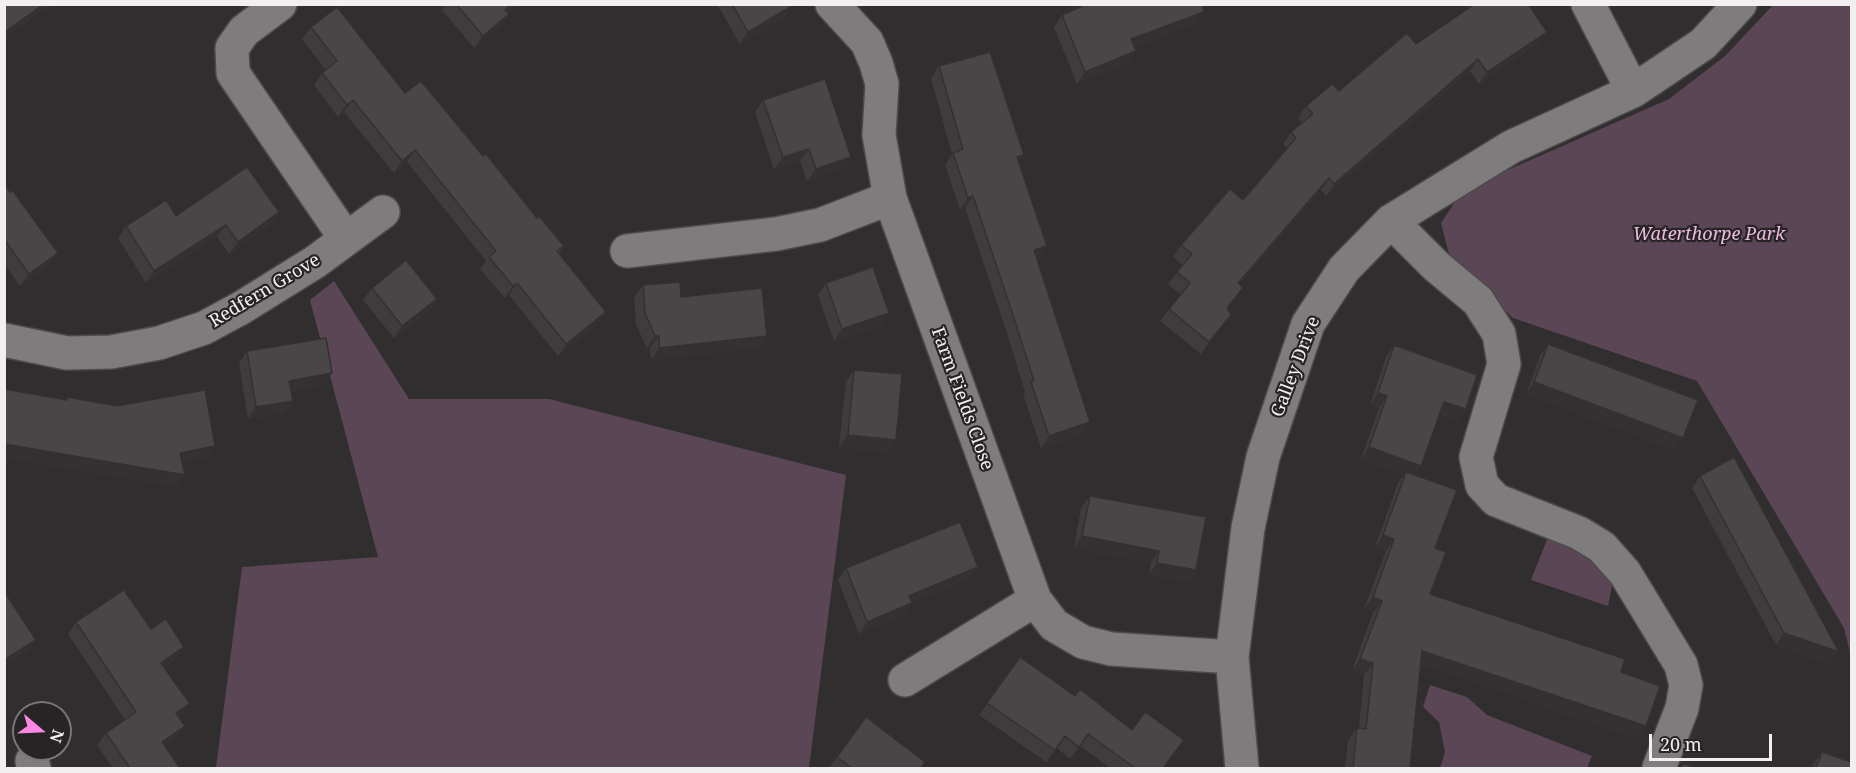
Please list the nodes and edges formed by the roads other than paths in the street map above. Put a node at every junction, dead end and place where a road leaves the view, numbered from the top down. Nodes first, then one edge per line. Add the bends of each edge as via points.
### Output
1 (280, 4) edge
2 (832, 4) edge
3 (1588, 4) edge
4 (1740, 4) edge
5 (1633, 91) junction
6 (890, 198) junction
7 (383, 212) dead end
8 (1391, 221) junction
9 (346, 239) junction
10 (627, 251) dead end
11 (4, 340) edge
12 (1035, 600) junction
13 (1232, 657) junction
14 (905, 680) dead end
15 (1242, 768) edge
16 (1659, 768) edge

1 - 9 street via 244,31 232,48 233,73
2 - 6 street, Farm Fields Close via 867,42 876,63 882,84 879,135
3 - 5 street
4 - 5 street, Galley Drive via 1703,44
5 - 8 street, Galley Drive via 1511,147
6 - 10 street via 820,225 776,234
6 - 12 street, Farm Fields Close
7 - 9 street, Redfern Grove
8 - 13 street, Galley Drive via 1344,269 1308,324 1284,388 1263,457 1248,528
8 - 16 street via 1478,301 1499,334 1504,364 1476,457 1482,484 1496,500 1579,533 1602,547 1625,573 1681,665 1686,684 1682,708
9 - 11 street, Redfern Grove via 241,308 204,328 159,343 111,352 67,353
12 - 13 street, Farm Fields Close via 1054,625 1083,642 1111,649
12 - 14 street
13 - 15 street, Galley Drive

